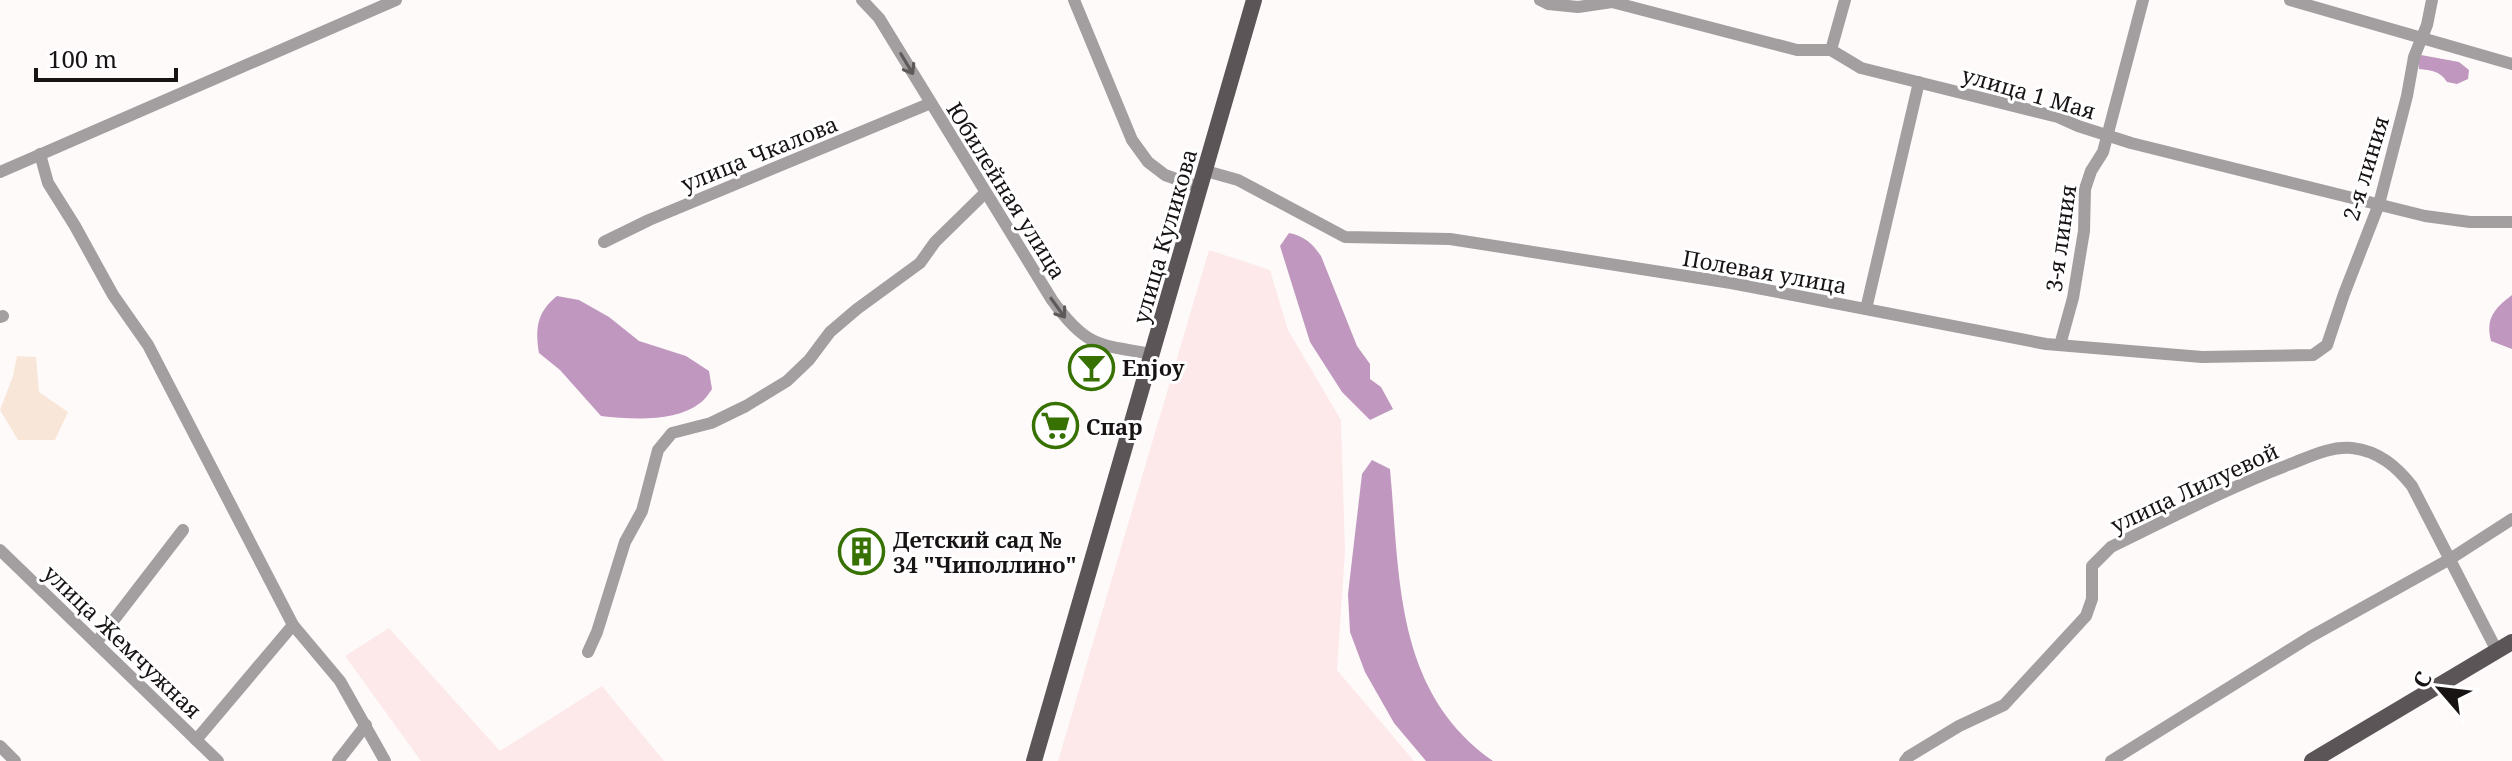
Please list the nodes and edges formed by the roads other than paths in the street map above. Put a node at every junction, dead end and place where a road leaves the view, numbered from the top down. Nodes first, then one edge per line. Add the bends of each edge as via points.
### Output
1 (396, 0) edge
2 (862, 0) edge
3 (1074, 0) edge
4 (1254, 0) edge
5 (1540, 0) edge
6 (1845, 0) edge
7 (2143, 0) edge
8 (2290, 0) edge
9 (2432, 0) edge
10 (2421, 38) junction
11 (1831, 50) junction
12 (2512, 64) edge
13 (1919, 82) junction
14 (931, 103) junction
15 (2108, 135) junction
16 (40, 154) junction
17 (1206, 171) junction
18 (0, 172) edge
19 (1201, 188) junction
20 (985, 193) junction
21 (2379, 204) junction
22 (2512, 222) edge
23 (604, 242) dead end
24 (1866, 309) junction
25 (2060, 345) junction
26 (2327, 345) joint
27 (1153, 354) junction
28 (2512, 519) edge
29 (183, 530) dead end
30 (0, 550) edge
31 (2450, 559) junction
32 (293, 625) junction
33 (2512, 642) edge
34 (96, 643) junction
35 (2497, 651) junction
36 (588, 652) dead end
37 (366, 725) junction
38 (196, 740) junction
39 (0, 746) edge
40 (15, 761) edge
41 (218, 761) edge
42 (338, 761) edge
43 (385, 761) edge
44 (1034, 761) edge
45 (1905, 761) edge
46 (2111, 761) edge
47 (2312, 761) edge

1 - 16 street
2 -> 14 street, Юбилейная улица via 879,18
3 - 19 street via 1132,140 1165,175
4 - 17 main road, улица Куликова
5 - 11 street, улица 1 Мая via 1578,7 1612,2 1797,50
6 - 11 street
7 - 15 street, 3-я линия
8 - 10 street
9 - 10 street, 2-я линия
10 - 12 street
10 - 21 street, 2-я линия
11 - 13 street, улица 1 Мая via 1861,68
13 - 15 street, улица 1 Мая
13 - 24 street
14 - 20 street, Юбилейная улица
14 - 23 street, улица Чкалова
15 - 21 street, улица 1 Мая
15 - 25 street, 3-я линия via 2085,189 2084,231
16 - 18 street
16 - 32 street via 51,190 148,345
17 - 19 main road, улица Куликова
17 - 24 street, Полевая улица via 1238,180 1345,237 1450,239
19 - 27 main road, улица Куликова
20 -> 27 street, Юбилейная улица via 1076,331 1110,347
20 - 36 street via 920,263 830,332 787,381 711,423 672,433 658,450 642,511 625,542
21 - 22 street, улица 1 Мая via 2425,216
21 - 26 street, 2-я линия
24 - 25 street, Полевая улица
25 - 26 street, Полевая улица via 2202,357 2278,357 2313,355
27 - 44 main road, улица Куликова
28 - 31 street
29 - 34 street
30 - 34 street, улица Жемчужная
31 - 35 street, улица Лилуевой
31 - 45 street, улица Лилуевой via 2398,468 2354,448 2332,448 2255,477 2111,547 2092,566 2086,616 2004,705
31 - 46 street via 2310,637
32 - 37 street via 340,681
32 - 38 street
33 - 35 main road
34 - 38 street, улица Жемчужная
35 - 47 main road
37 - 42 street
37 - 43 street
38 - 41 street, улица Жемчужная
39 - 40 street

